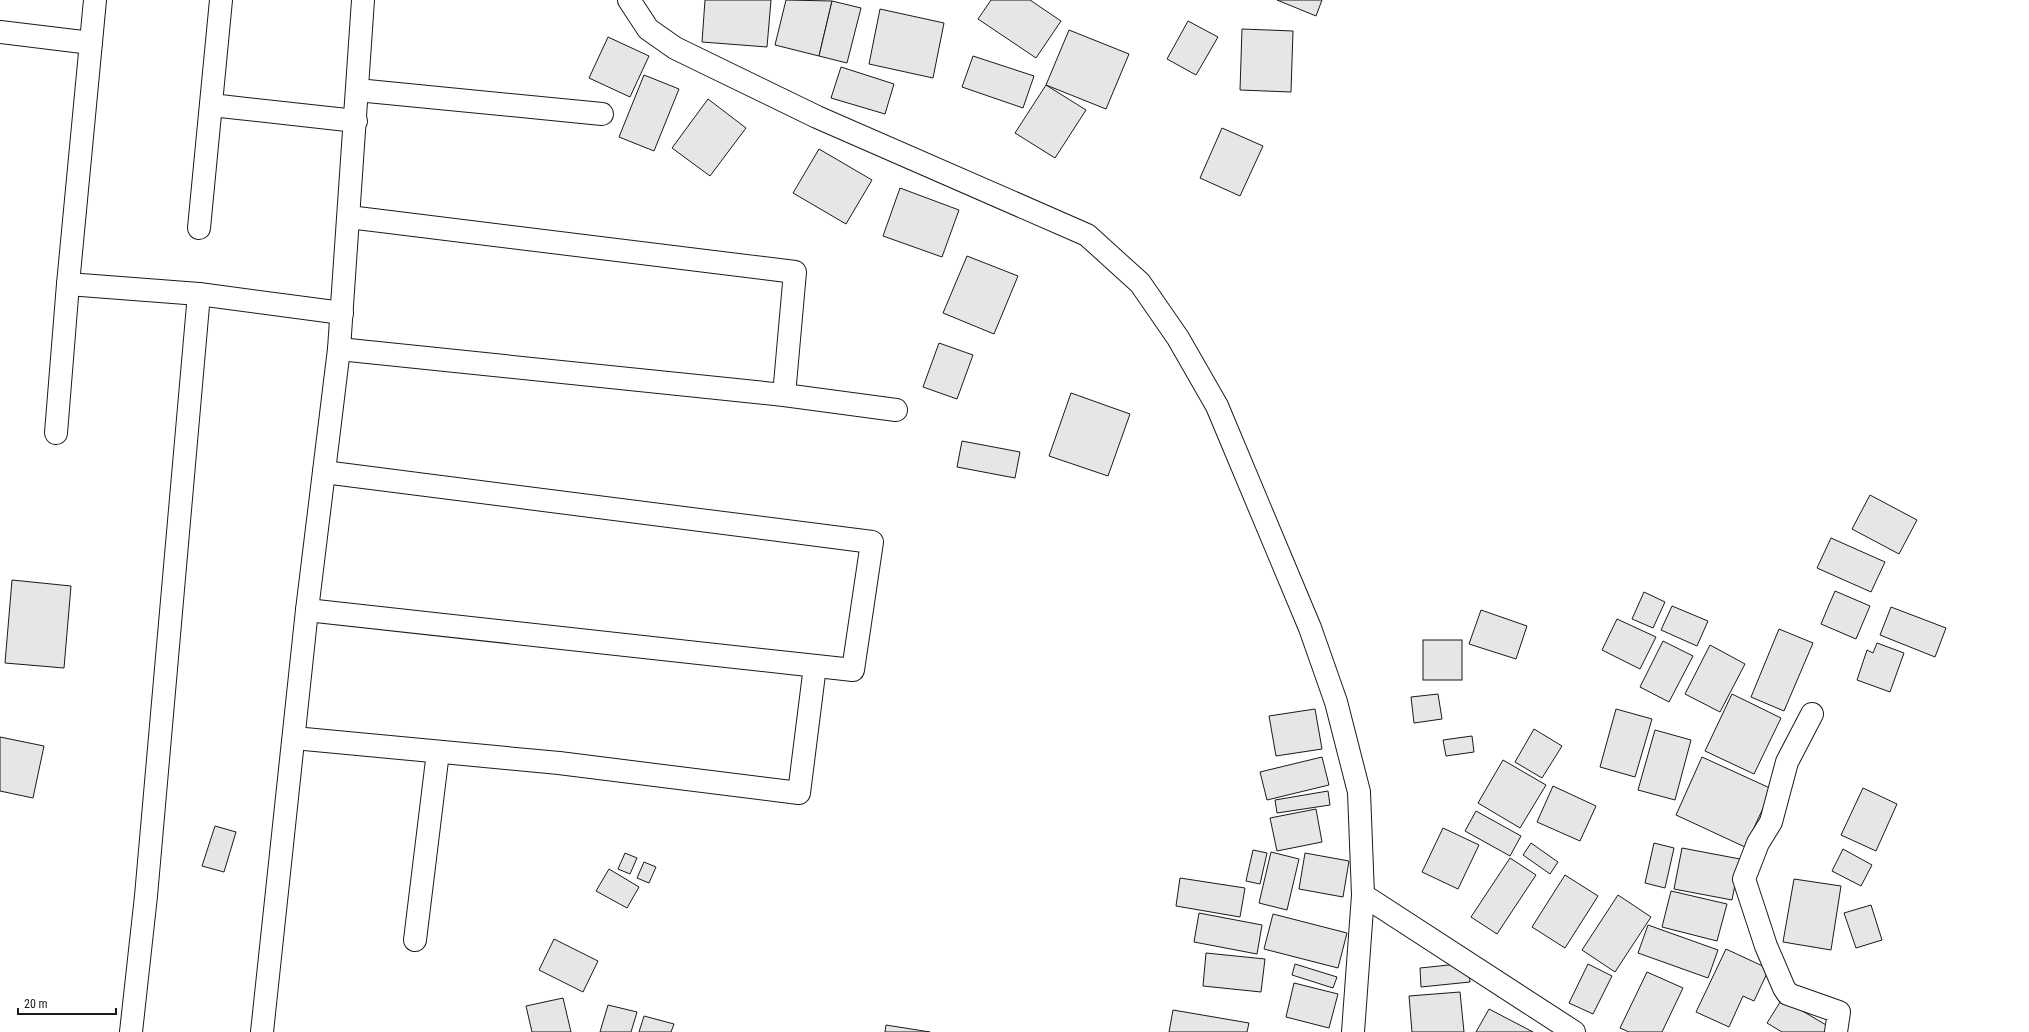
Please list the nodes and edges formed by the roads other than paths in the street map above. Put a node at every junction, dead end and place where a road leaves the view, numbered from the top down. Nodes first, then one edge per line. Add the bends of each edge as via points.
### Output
1 (95, 0) edge
2 (221, 0) edge
3 (364, 0) edge
4 (629, 0) edge
5 (0, 32) edge
6 (91, 43) junction
7 (357, 90) junction
8 (211, 105) junction
9 (602, 114) dead end
10 (356, 121) junction
11 (349, 217) junction
12 (199, 228) dead end
13 (68, 284) junction
14 (199, 294) junction
15 (342, 314) junction
16 (339, 349) junction
17 (784, 395) junction
18 (896, 410) dead end
19 (56, 433) dead end
20 (324, 472) junction
21 (307, 610) junction
22 (815, 666) junction
23 (1812, 714) dead end
24 (294, 738) junction
25 (438, 752) junction
26 (1363, 895) junction
27 (415, 940) dead end
28 (130, 1032) edge
29 (262, 1032) edge
30 (1354, 1032) edge
31 (1574, 1032) edge
32 (1836, 1032) edge

1 - 6 street
2 - 8 street
3 - 7 street
4 - 26 street via 648,29 675,48 817,118 1087,235 1140,283 1178,338 1216,406 1320,655 1336,702 1359,792
5 - 6 street
6 - 13 street
7 - 9 street
7 - 10 street
8 - 10 street
8 - 12 street
10 - 11 street
11 - 15 street
11 - 17 street via 795,272
13 - 14 street
13 - 19 street
14 - 15 street
14 - 28 street via 146,896
15 - 16 street
16 - 17 street
16 - 20 street
17 - 18 street
20 - 21 street
20 - 22 street via 872,542 853,670
21 - 22 street
21 - 24 street
22 - 25 street via 799,793 559,763
23 - 32 street via 1787,762 1771,822 1758,843 1744,879 1766,946 1784,988 1788,994 1839,1012
24 - 25 street
24 - 29 street
25 - 27 street
26 - 30 street
26 - 31 street

